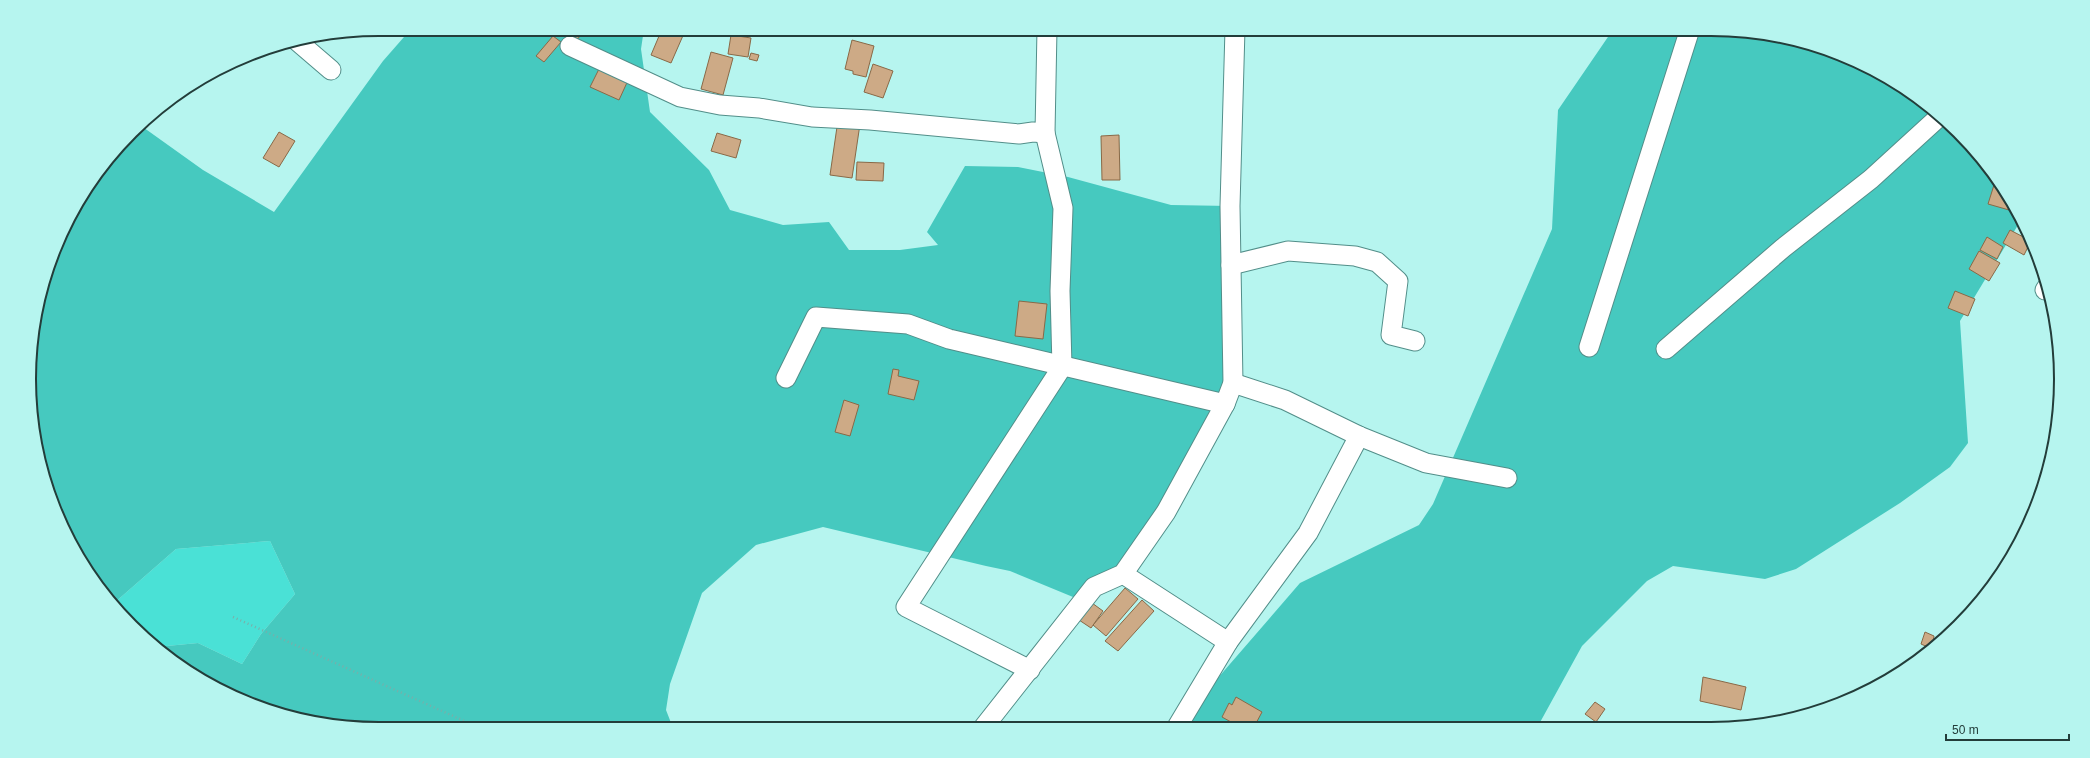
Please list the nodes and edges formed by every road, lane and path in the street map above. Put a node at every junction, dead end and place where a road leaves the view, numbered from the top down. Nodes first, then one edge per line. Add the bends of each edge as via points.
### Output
1 (1047, 36) edge
2 (1236, 36) edge
3 (1688, 36) edge
4 (302, 45) edge
5 (570, 46) dead end
6 (331, 70) dead end
7 (1936, 120) edge
8 (1045, 133) junction
9 (1231, 265) junction
10 (1415, 341) dead end
11 (1589, 347) dead end
12 (1666, 349) dead end
13 (1062, 366) junction
14 (786, 378) dead end
15 (1233, 383) junction
16 (1225, 404) junction
17 (1360, 436) junction
18 (1507, 478) dead end
19 (1123, 574) junction
20 (233, 617) dead end
21 (1228, 642) junction
22 (1030, 670) junction
23 (466, 722) edge
24 (988, 722) edge
25 (1180, 722) edge

1 - 8 street
2 - 9 street via 1230,189
3 - 11 street
4 - 6 street
5 - 8 street via 680,97 720,105 759,108 812,117 1019,134
7 - 12 street via 1871,178 1783,248
8 - 13 street via 1063,208 1060,291
9 - 10 street via 1288,251 1355,256 1377,262 1398,281 1391,335
9 - 15 street
13 - 14 street via 948,339 908,324 816,317
13 - 16 street
13 - 22 street via 906,607
15 - 16 street
15 - 17 street via 1285,400
16 - 19 street via 1166,512
17 - 18 street via 1426,463
17 - 21 street via 1308,533
19 - 21 street
19 - 22 street via 1094,587
20 - 23 path
21 - 25 street
22 - 24 street

